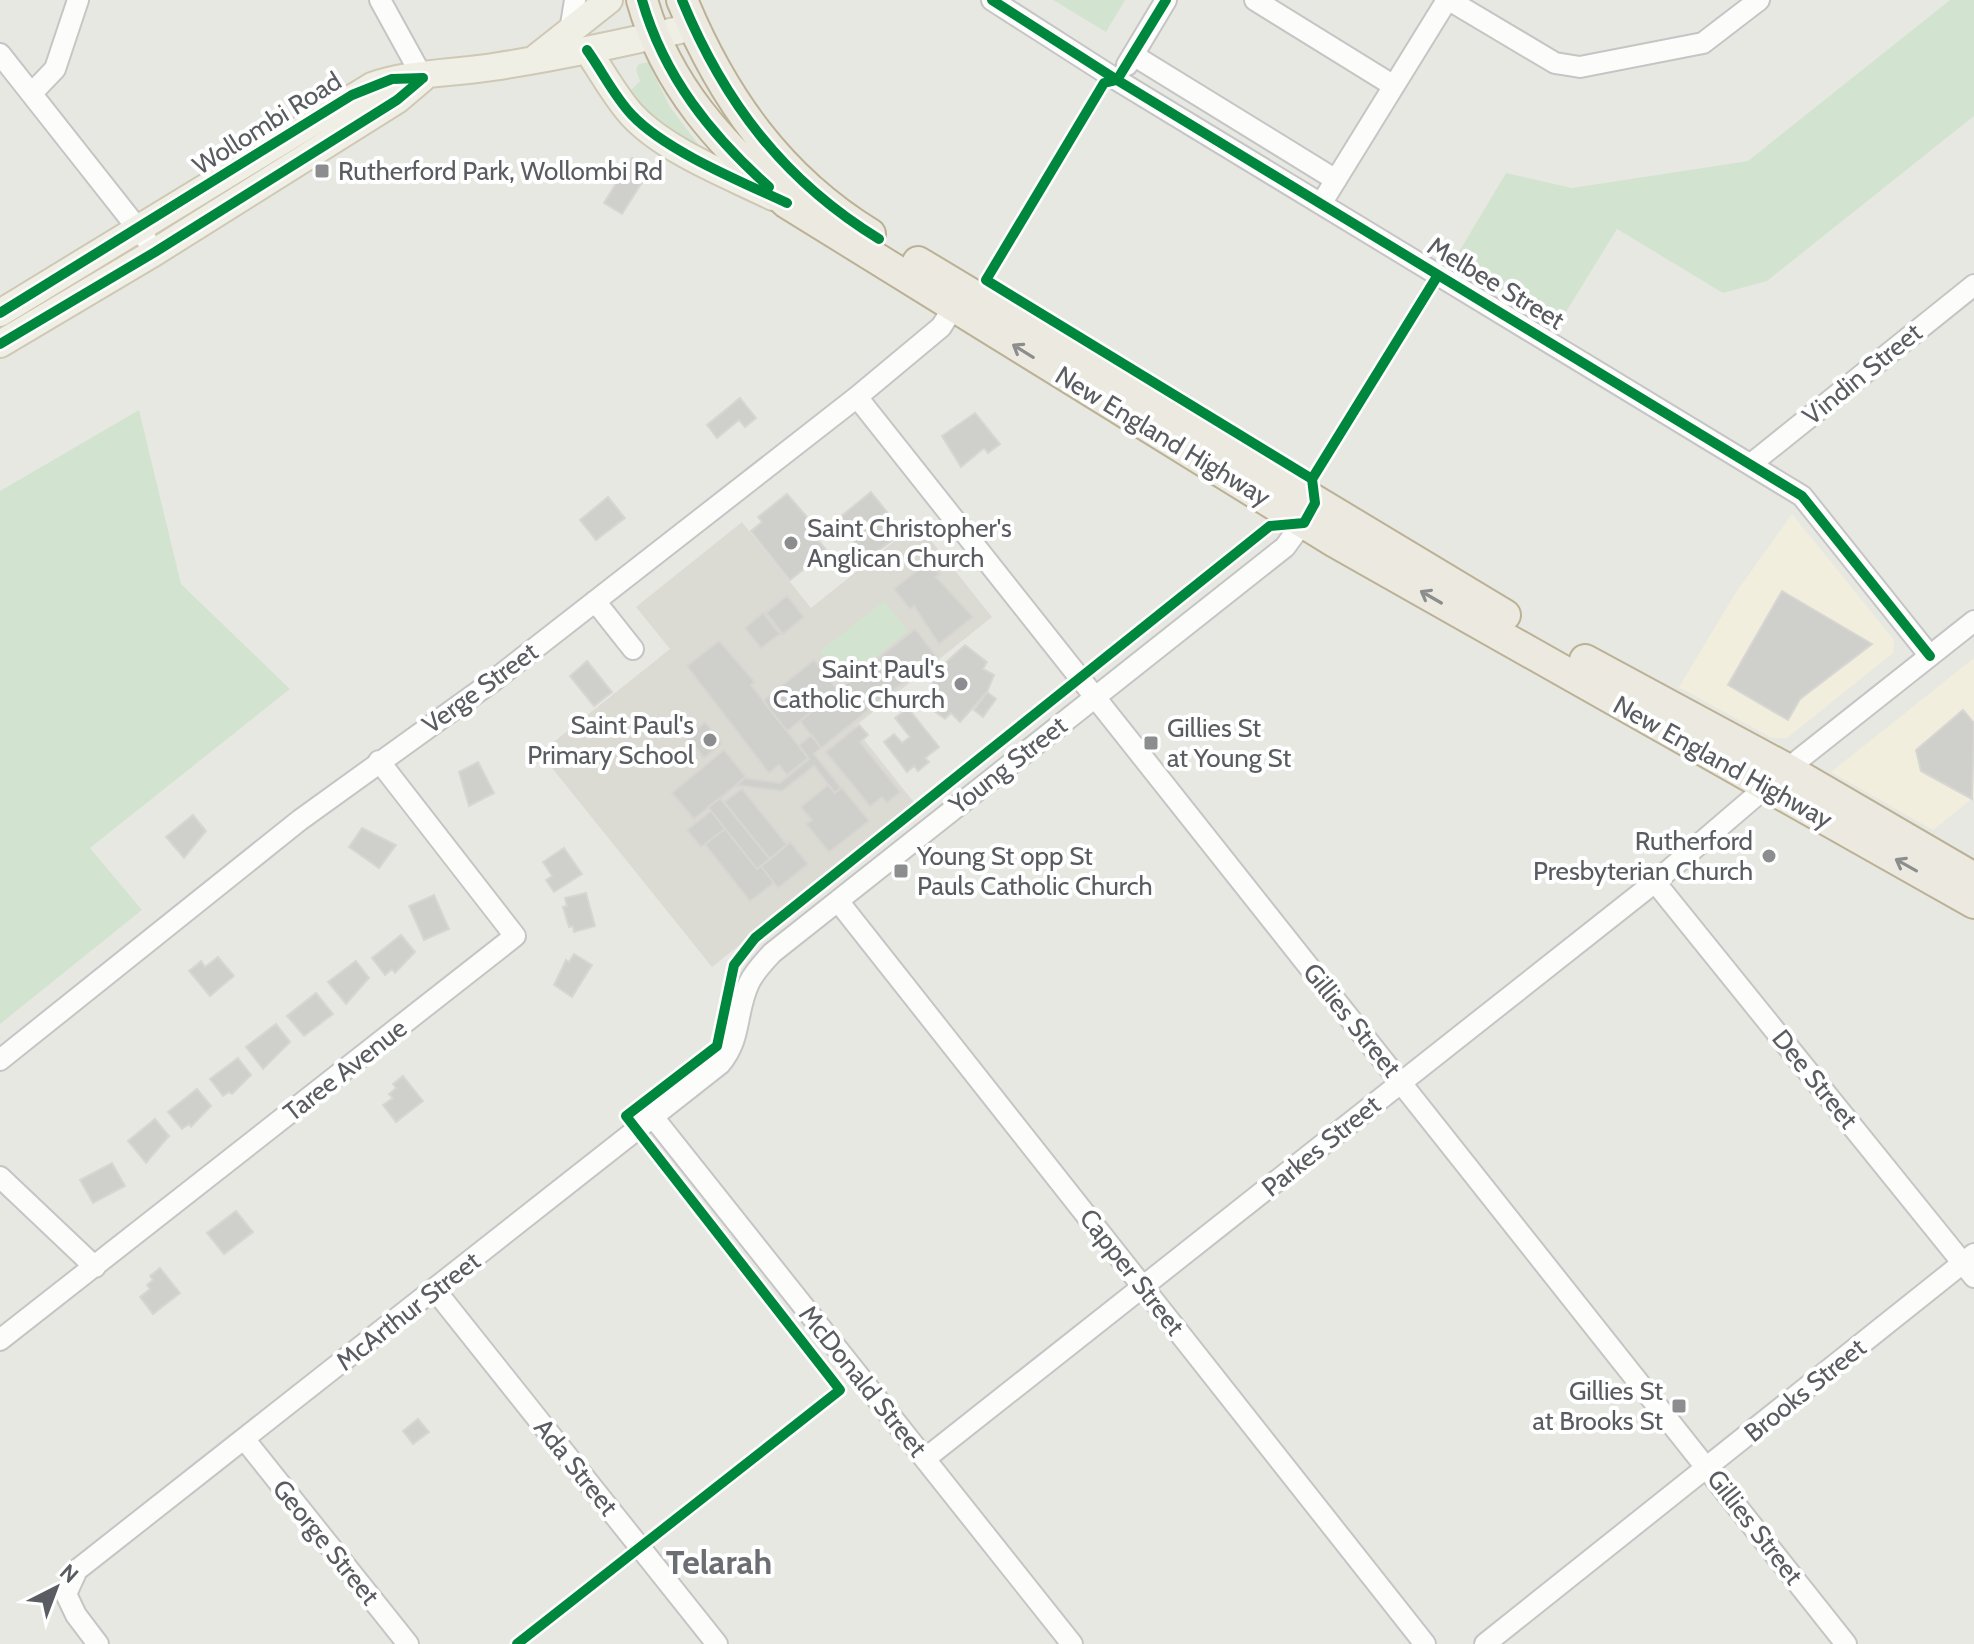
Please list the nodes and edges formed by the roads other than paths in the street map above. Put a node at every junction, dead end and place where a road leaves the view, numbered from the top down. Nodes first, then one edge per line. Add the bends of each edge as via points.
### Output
1 (78, 0) edge
2 (380, 0) edge
3 (575, 0) edge
4 (609, 0) edge
5 (642, 0) edge
6 (992, 0) edge
7 (1166, 0) edge
8 (1255, 0) edge
9 (1448, 0) edge
10 (1759, 0) edge
11 (688, 14) edge
12 (653, 36) junction
13 (578, 40) junction
14 (0, 54) edge
15 (1133, 55) junction
16 (423, 78) junction
17 (1117, 80) junction
18 (1394, 86) junction
19 (32, 93) junction
20 (1336, 180) junction
21 (787, 203) junction
22 (1321, 204) junction
23 (139, 229) junction
24 (155, 252) junction
25 (1974, 285) edge
26 (953, 308) junction
27 (0, 313) edge
28 (0, 344) edge
29 (857, 397) junction
30 (1751, 464) junction
31 (1310, 513) junction
32 (595, 601) junction
33 (1974, 621) edge
34 (633, 649) dead end
35 (1930, 656) junction
36 (1094, 697) junction
37 (379, 761) junction
38 (1777, 778) junction
39 (1974, 878) edge
40 (1655, 882) junction
41 (838, 901) junction
42 (1974, 903) edge
43 (734, 1047) joint
44 (0, 1060) edge
45 (1401, 1082) junction
46 (653, 1117) junction
47 (0, 1177) edge
48 (1970, 1265) edge
49 (95, 1267) junction
50 (1144, 1286) junction
51 (435, 1290) junction
52 (0, 1340) edge
53 (245, 1440) junction
54 (926, 1458) junction
55 (1708, 1467) junction
56 (98, 1644) edge
57 (408, 1644) edge
58 (717, 1644) edge
59 (1072, 1644) edge
60 (1425, 1644) edge
61 (1485, 1644) edge
62 (1846, 1644) edge

1 - 19 street via 55,69
2 - 16 street
3 - 13 street
4 - 13 main road
5 - 12 highway, New England Highway
6 - 17 street, Melbee Street
7 - 15 street
8 - 18 street
9 - 10 street via 1555,63 1580,67 1703,43
9 - 18 street
11 - 12 main road, Wollombi Road
11 - 31 highway, New England Highway via 713,69 755,133 816,195
12 - 13 main road, Wollombi Road
12 - 21 highway, New England Highway via 670,72 712,130
13 - 16 main road, Wollombi Road via 531,61
13 - 21 main road via 648,129 716,170
14 - 19 street
15 - 17 street
15 - 20 street
16 - 23 main road, Wollombi Road via 392,79 352,95
16 - 24 main road, Wollombi Road via 397,100
17 - 22 street, Melbee Street
18 - 20 street
19 - 23 street
20 - 22 street
21 - 26 highway, New England Highway
22 - 30 street, Melbee Street
23 - 24 street
23 - 27 main road, Wollombi Road
24 - 28 main road, Wollombi Road
25 - 30 street, Vindin Street
26 - 29 street, Verge Street via 941,327
31 -> 26 highway, New England Highway
29 - 32 street, Verge Street
29 - 36 street, Gillies Street
30 - 35 street, Melbee Street via 1817,510
31 - 36 street, Young Street via 1285,547
31 - 38 highway, New England Highway
32 - 34 street
32 - 37 street, Verge Street
33 - 35 street, Parkes Street
35 - 38 street, Parkes Street
36 - 41 street, Young Street
36 - 45 street, Gillies Street
37 - 44 street, Verge Street
37 - 49 street, Taree Avenue via 515,936
38 - 39 highway, New England Highway
38 - 40 street, Parkes Street
42 -> 38 highway, New England Highway
40 - 45 street, Parkes Street
40 - 48 street, Dee Street
41 - 43 street, Young Street via 772,953 750,979
41 - 50 street, Capper Street
43 - 46 street, McArthur Street
45 - 50 street, Parkes Street
45 - 55 street, Gillies Street
46 - 51 street, McArthur Street
46 - 54 street, McDonald Street
47 - 49 street
48 - 55 street, Brooks Street
49 - 52 street, Taree Avenue
50 - 54 street, Parkes Street
50 - 60 street, Capper Street
51 - 53 street, McArthur Street
51 - 58 street, Ada Street
53 - 56 street, McArthur Street via 77,1570 66,1594
53 - 57 street, George Street
54 - 59 street, McDonald Street
55 - 61 street, Brooks Street
55 - 62 street, Gillies Street

